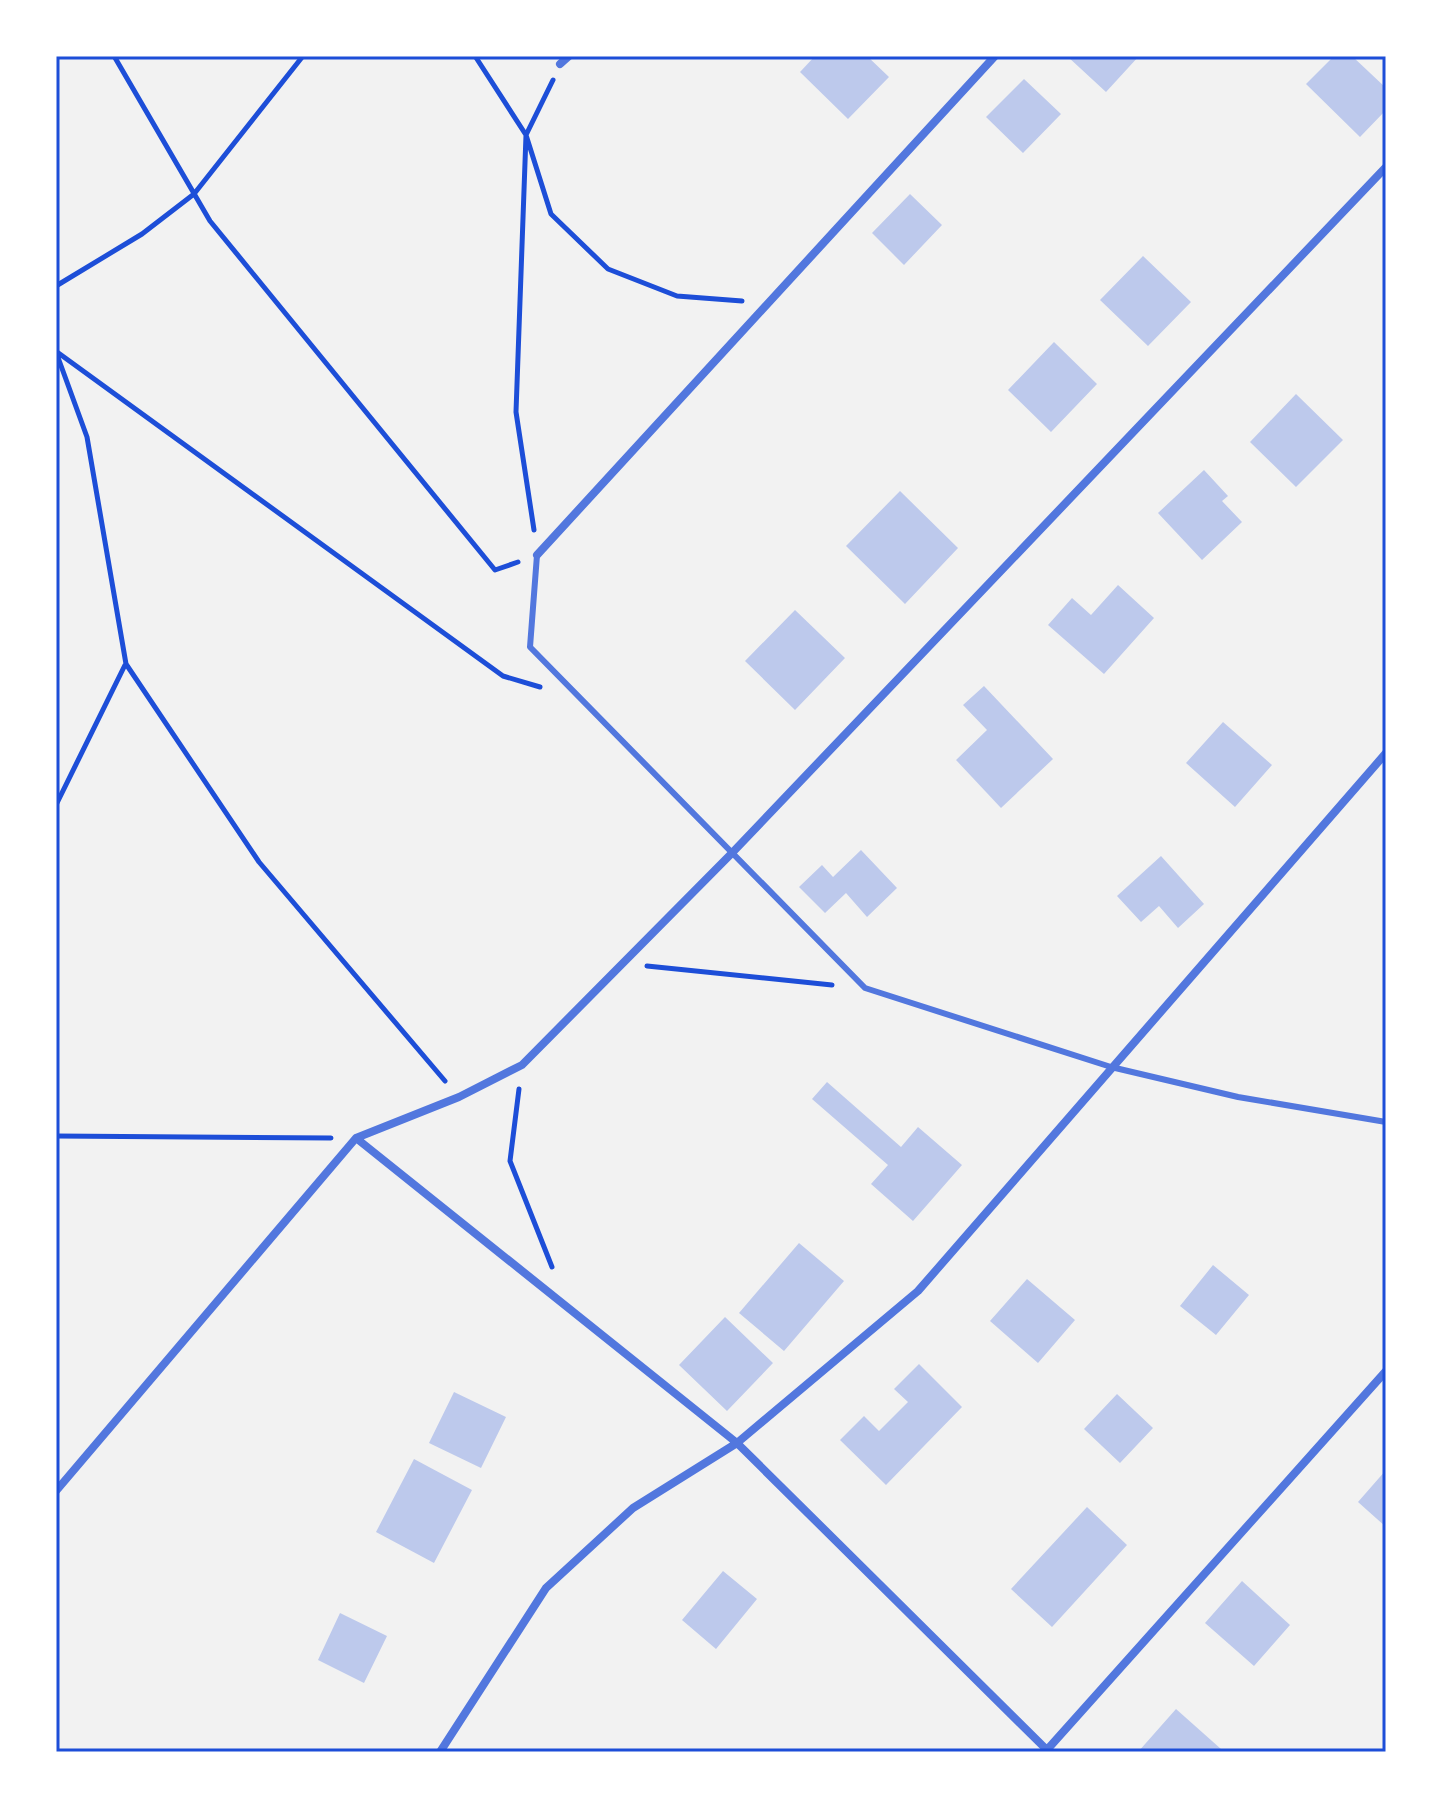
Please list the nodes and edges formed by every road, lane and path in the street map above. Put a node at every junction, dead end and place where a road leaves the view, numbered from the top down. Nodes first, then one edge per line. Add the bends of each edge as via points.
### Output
1 (114, 56) edge
2 (303, 56) edge
3 (475, 56) edge
4 (569, 56) edge
5 (995, 56) edge
6 (560, 64) joint
7 (526, 135) junction
8 (1386, 167) edge
9 (194, 194) junction
10 (56, 286) edge
11 (769, 303) junction
12 (56, 352) edge
13 (537, 555) junction
14 (126, 664) junction
15 (580, 698) junction
16 (1386, 753) edge
17 (56, 805) edge
18 (732, 853) junction
19 (622, 964) junction
20 (865, 988) junction
21 (522, 1065) junction
22 (1111, 1067) junction
23 (459, 1097) junction
24 (1386, 1122) edge
25 (56, 1136) edge
26 (356, 1138) junction
27 (569, 1309) junction
28 (1386, 1371) edge
29 (737, 1443) junction
30 (56, 1491) edge
31 (1047, 1751) edge
32 (440, 1752) edge

1 - 9 path
2 - 9 path
3 - 7 path
4 - 6 street
5 - 11 street
6 - 7 path
7 - 11 path via 551,214 608,269 677,296
7 - 13 path via 516,412
8 - 18 street
9 - 10 path via 142,234
9 - 13 path via 210,221 495,570
11 - 13 street
12 - 14 path via 87,437
12 - 15 path via 503,676
13 - 15 lane via 530,647
14 - 17 path
14 - 23 path via 259,862
15 - 18 lane
16 - 22 street
18 - 19 street
18 - 20 lane
19 - 20 path
19 - 21 street
20 - 22 lane
21 - 23 street
21 - 27 path via 510,1161
22 - 24 lane via 1238,1097
22 - 29 street via 918,1291
23 - 26 street
25 - 26 path
26 - 27 street
26 - 30 street
27 - 29 street
28 - 31 street
29 - 31 street
29 - 32 street via 633,1508 546,1588

